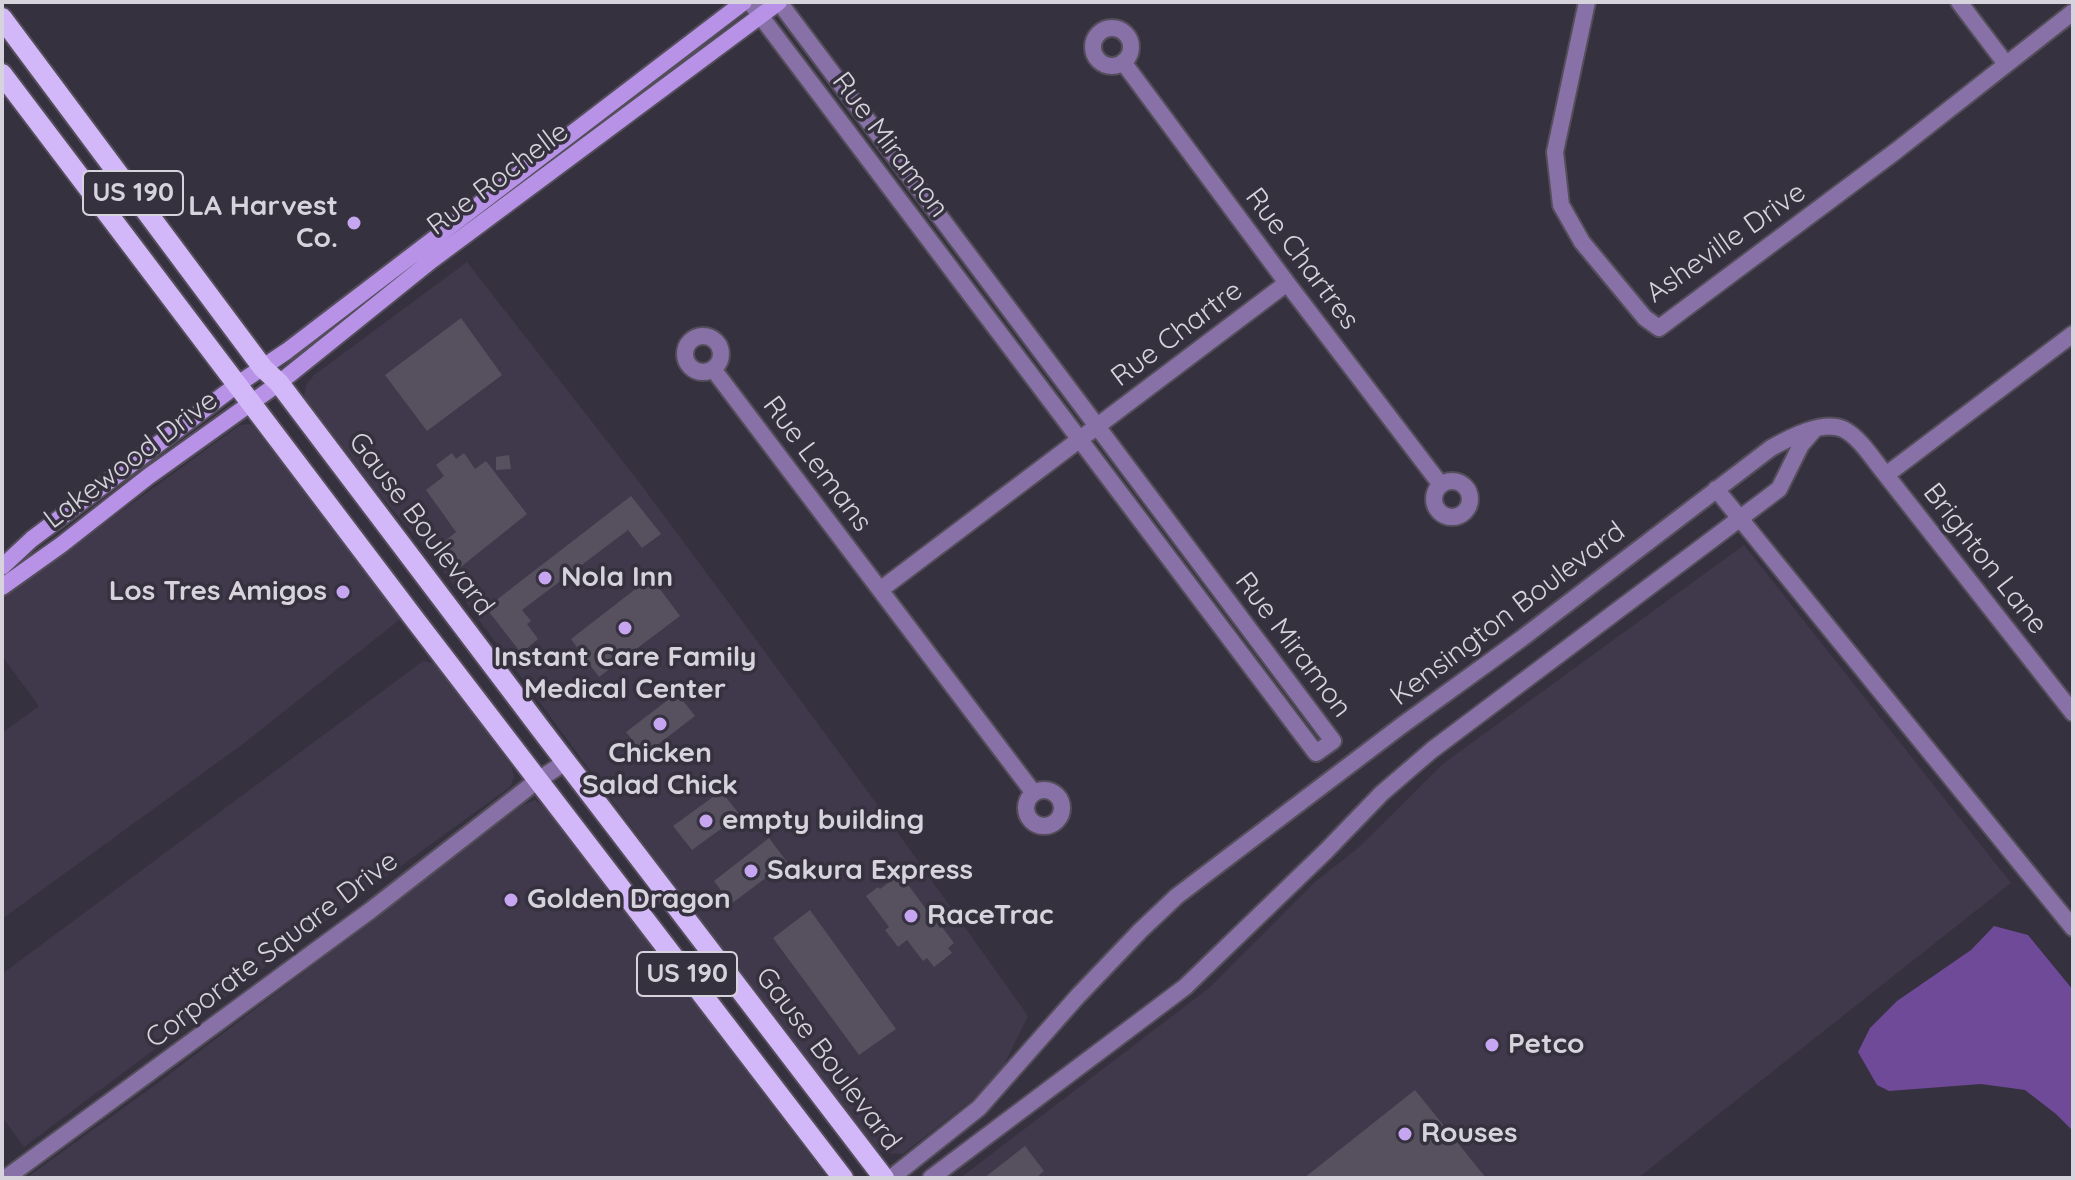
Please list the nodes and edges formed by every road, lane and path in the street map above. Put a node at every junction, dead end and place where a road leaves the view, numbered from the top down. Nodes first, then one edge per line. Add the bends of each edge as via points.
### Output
1 (747, 2) edge
2 (779, 2) edge
3 (1587, 2) edge
4 (1959, 2) edge
5 (2073, 12) edge
6 (761, 16) junction
7 (2, 18) edge
8 (1123, 62) dead end
9 (2006, 64) junction
10 (2, 74) edge
11 (495, 202) junction
12 (1287, 283) junction
13 (2073, 334) edge
14 (263, 368) junction
15 (713, 369) dead end
16 (279, 383) junction
17 (238, 384) junction
18 (251, 403) junction
19 (1097, 427) junction
20 (1814, 430) junction
21 (1080, 440) junction
22 (124, 471) junction
23 (1886, 475) junction
24 (1441, 485) dead end
25 (134, 488) junction
26 (1716, 489) junction
27 (1741, 519) junction
28 (2, 567) edge
29 (2, 587) edge
30 (880, 590) junction
31 (2073, 713) edge
32 (567, 761) junction
33 (538, 780) junction
34 (1033, 792) dead end
35 (2073, 928) edge
36 (6, 1178) edge
37 (843, 1178) edge
38 (884, 1178) edge
39 (891, 1178) edge
40 (931, 1178) edge

1 - 6 street, Rue Miramon
1 - 11 street, Rue Rochelle
2 - 6 street, Rue Rochelle
2 - 19 street, Rue Miramon
3 - 9 street, Asheville Drive via 1555,152 1561,205 1582,242 1659,328
4 - 9 street
5 - 9 street, Asheville Drive
6 - 11 street, Rue Rochelle
6 - 21 street, Rue Miramon
7 - 14 main road, Gause Boulevard / US 190
8 - 12 street, Rue Chartres
10 - 17 main road, US 190
11 - 14 street, Rue Rochelle
11 - 16 street, Rue Rochelle
12 - 19 street, Rue Chartre
12 - 24 street, Rue Chartres
13 - 23 street
14 - 16 main road, Gause Boulevard / US 190
14 - 17 street, Rue Rochelle
15 - 30 street, Rue Lemans
16 - 18 street, Rue Rochelle
16 - 32 main road, Gause Boulevard / US 190
17 - 18 main road, US 190
17 - 22 street, Lakewood Drive
18 - 25 street, Lakewood Drive
18 - 33 main road, US 190
19 - 21 street
19 - 21 street, Rue Miramon via 1333,741 1316,753
20 - 23 street, Kensington Boulevard via 1843,429
20 - 26 street, Kensington Boulevard via 1771,448
20 - 27 street via 1779,489
21 - 30 street
22 - 25 street
22 - 28 street, Lakewood Drive
23 - 31 street, Brighton Lane
25 - 29 street, Lakewood Drive
26 - 27 street
26 - 39 street, Kensington Boulevard via 1177,896 1077,997 979,1108
27 - 35 street
27 - 40 street via 1432,750 1185,987
30 - 34 street, Rue Lemans
32 - 33 street, Corporate Square Drive
32 - 38 main road, Gause Boulevard / US 190
33 - 36 street, Corporate Square Drive via 359,919
33 - 37 main road, US 190

